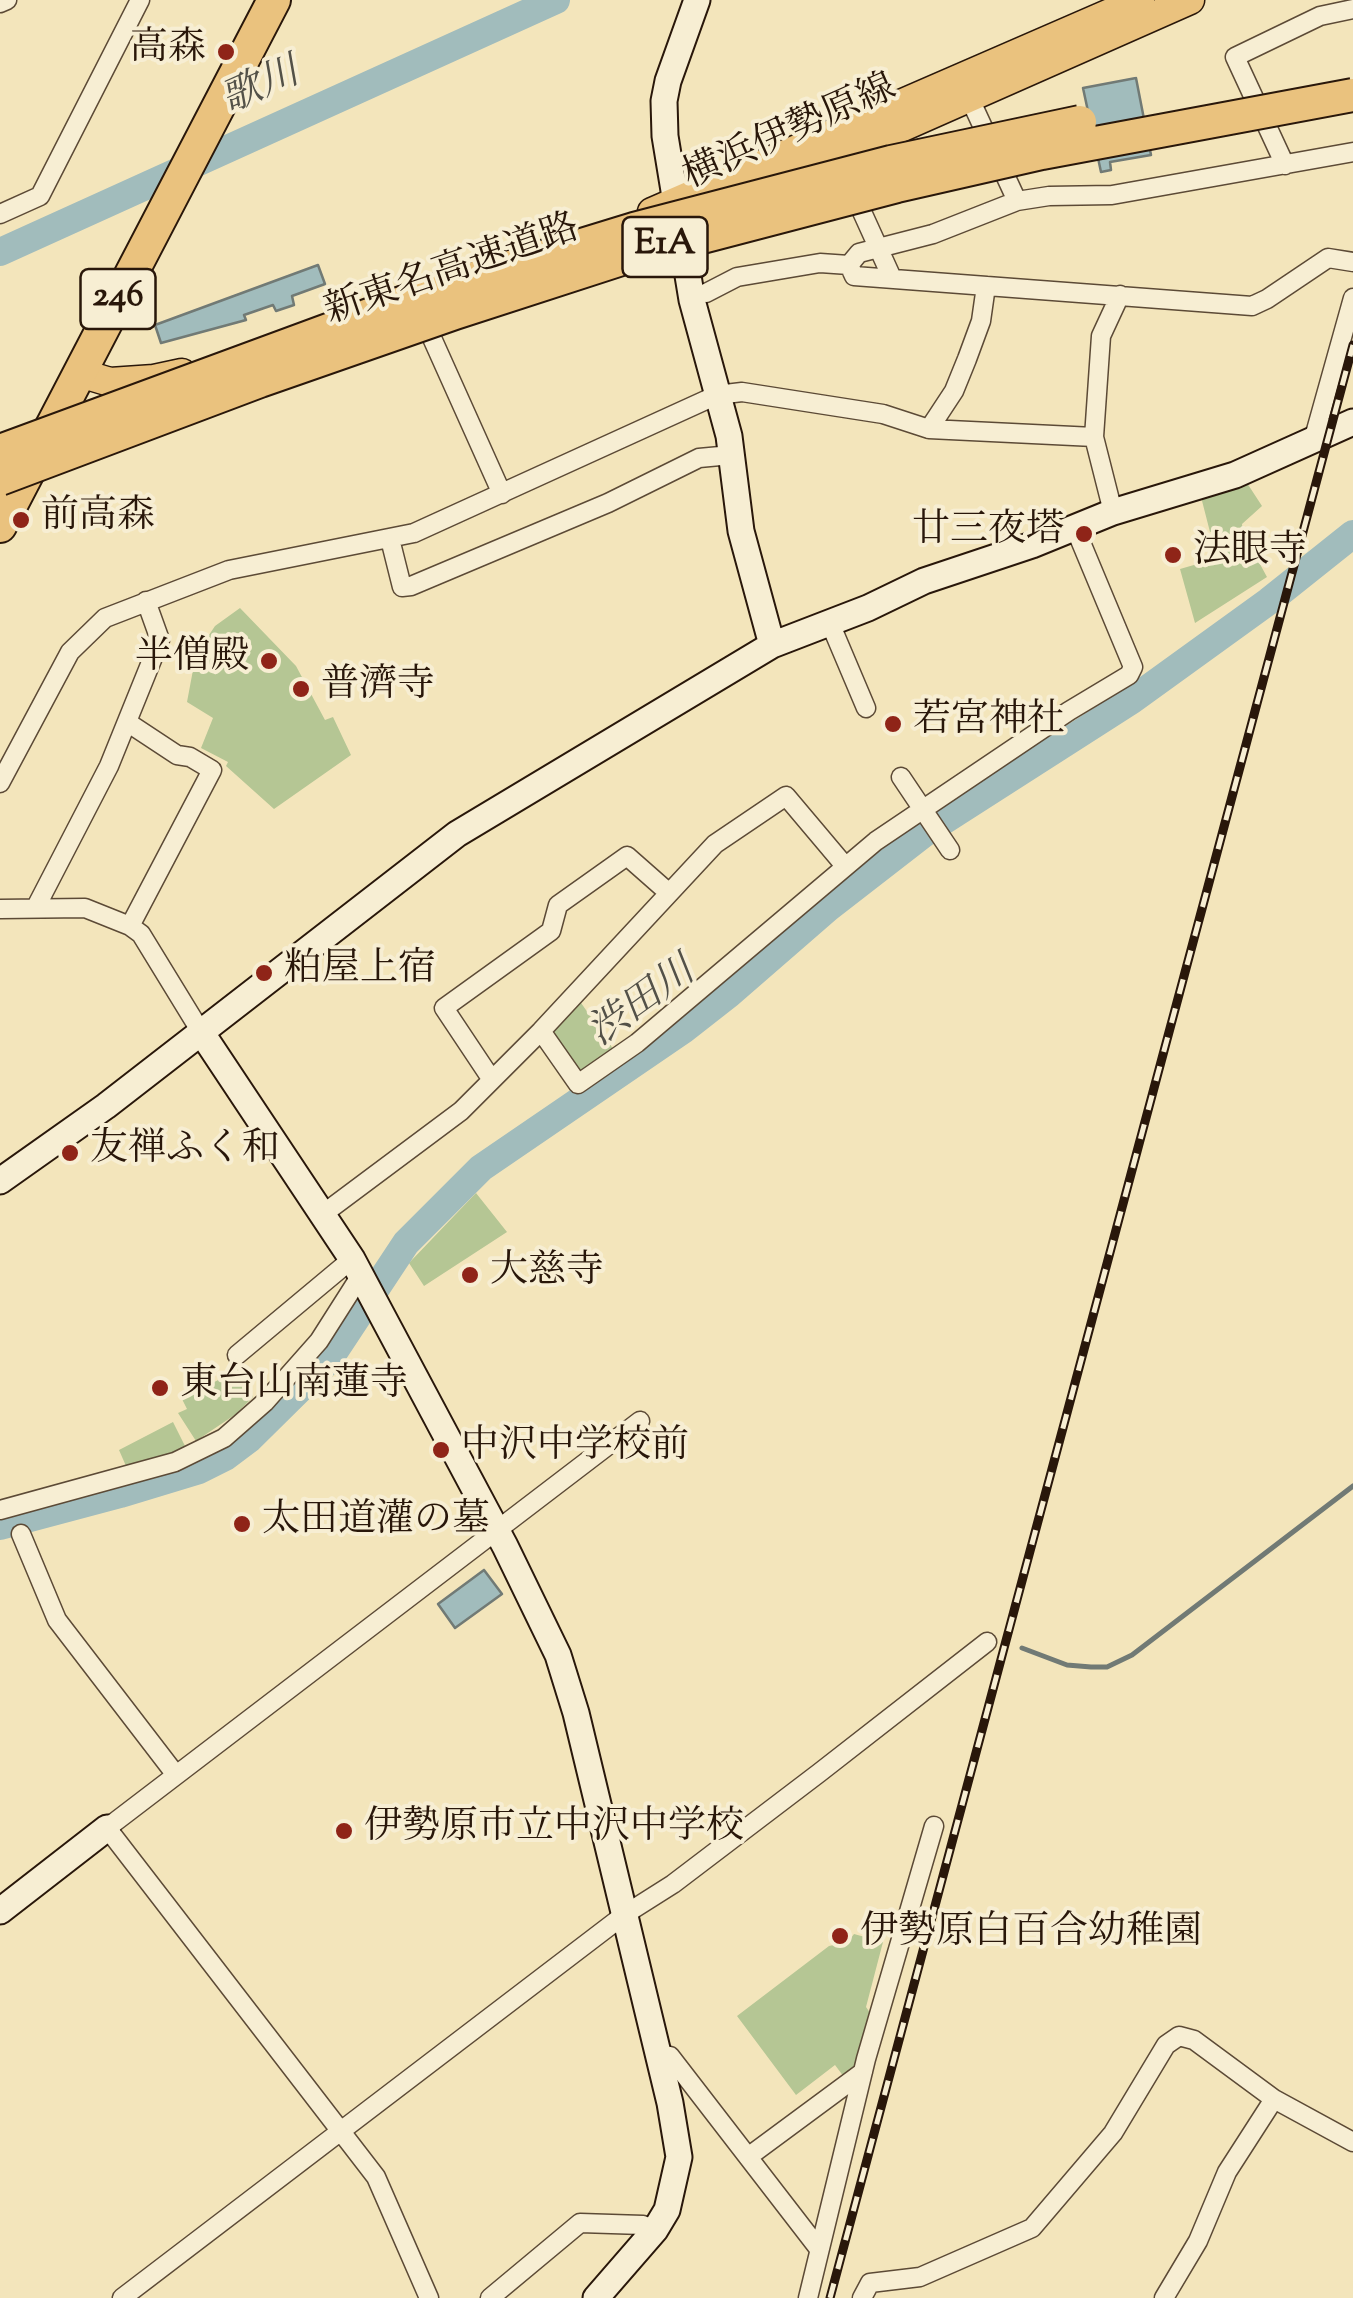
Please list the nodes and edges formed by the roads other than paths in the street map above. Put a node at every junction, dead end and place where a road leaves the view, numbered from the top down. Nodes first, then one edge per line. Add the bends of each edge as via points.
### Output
1 (7, 0) edge
2 (140, 0) edge
3 (274, 0) edge
4 (697, 0) edge
5 (1140, 0) edge
6 (1190, 0) edge
7 (0, 3) edge
8 (1353, 9) edge
9 (1353, 72) edge
10 (1353, 95) edge
11 (969, 97) junction
12 (1353, 152) edge
13 (836, 156) junction
14 (1285, 165) junction
15 (1017, 201) junction
16 (0, 214) edge
17 (677, 214) junction
18 (878, 248) junction
19 (1353, 262) edge
20 (849, 266) junction
21 (892, 278) junction
22 (986, 286) junction
23 (706, 293) dead end
24 (1120, 296) junction
25 (1353, 298) edge
26 (423, 318) junction
27 (74, 385) junction
28 (717, 395) junction
29 (1353, 422) edge
30 (929, 429) junction
31 (1094, 437) junction
32 (1313, 440) junction
33 (0, 451) edge
34 (731, 454) junction
35 (0, 479) edge
36 (502, 494) junction
37 (1113, 512) junction
38 (0, 526) edge
39 (1075, 528) junction
40 (390, 538) junction
41 (146, 601) junction
42 (830, 623) junction
43 (772, 645) junction
44 (866, 708) dead end
45 (127, 722) junction
46 (901, 777) dead end
47 (0, 783) edge
48 (923, 812) junction
49 (950, 850) dead end
50 (844, 866) junction
51 (669, 893) junction
52 (36, 907) junction
53 (0, 908) edge
54 (130, 926) junction
55 (541, 1031) junction
56 (201, 1032) junction
57 (492, 1080) junction
58 (0, 1182) edge
59 (322, 1214) junction
60 (359, 1272) junction
61 (236, 1355) dead end
62 (640, 1421) dead end
63 (9, 1509) edge
64 (496, 1530) junction
65 (21, 1534) dead end
66 (987, 1642) dead end
67 (176, 1775) junction
68 (934, 1826) dead end
69 (108, 1828) junction
70 (0, 1911) edge
71 (624, 1914) junction
72 (658, 2055) junction
73 (863, 2072) junction
74 (1274, 2099) junction
75 (342, 2130) junction
76 (1353, 2142) edge
77 (748, 2157) junction
78 (655, 2230) junction
79 (819, 2249) junction
80 (122, 2298) edge
81 (429, 2298) edge
82 (490, 2298) edge
83 (596, 2298) edge
84 (810, 2298) edge
85 (862, 2298) edge
86 (1164, 2298) edge

1 - 7 street
2 - 16 street via 40,196
3 - 27 highway, 246
4 - 17 street via 664,101
5 - 17 main road, 横浜伊勢原線
6 - 11 main road, 横浜伊勢原線
8 - 14 street via 1320,16 1235,57
9 - 33 highway, 新東名高速道路 / E1A, bridge via 910,158 634,228 428,294
10 - 35 highway, 新東名高速道路 / E1A, bridge via 1042,153 637,254 260,381
11 - 13 main road, 横浜伊勢原線
11 - 15 street
12 - 14 street
13 - 17 main road, 横浜伊勢原線
13 - 18 street
14 - 15 street via 1101,197
15 - 18 street
17 - 26 main road, 横浜伊勢原線
17 - 27 main road, 横浜伊勢原線 via 248,359 154,379
17 - 28 street
18 - 20 street via 854,255
18 - 21 street
19 - 24 street via 1328,258 1252,306
20 - 21 street via 854,276
20 - 23 street via 747,275
21 - 22 street
22 - 24 street
22 - 30 street via 982,320
24 - 31 street via 1101,336
25 - 32 street
26 - 27 main road, 横浜伊勢原線 via 254,377 155,400 98,404
26 - 36 street
27 - 38 highway, 246
28 - 30 street via 742,392 883,414
28 - 34 street
28 - 36 street
29 - 32 street
30 - 31 street
31 - 37 street
32 - 37 street via 1235,475
34 - 40 street via 699,458 411,586 402,586
34 - 43 street via 741,531
36 - 40 street
37 - 39 street
39 - 42 street via 924,581
39 - 48 street via 1133,667 1129,675
40 - 41 street via 229,570
41 - 45 street via 160,640
41 - 47 street via 105,618 79,641
42 - 43 street
42 - 44 street
43 - 56 street via 457,834
45 - 52 street
45 - 54 street via 212,770
46 - 48 street
48 - 49 street
48 - 50 street
50 - 51 street via 786,796 715,844
50 - 55 street via 703,989 578,1084
51 - 55 street
51 - 57 street via 627,856 558,904 550,931 444,1008
52 - 53 street
52 - 54 street via 85,908
54 - 56 street
55 - 57 street
56 - 58 street
56 - 59 street
57 - 59 street via 461,1112
59 - 60 street
60 - 61 street
60 - 63 street via 308,1354 224,1438 175,1462
60 - 64 street
62 - 64 street
64 - 67 street
64 - 71 street via 558,1656
65 - 67 street via 57,1620
66 - 71 street via 673,1884
67 - 69 street
68 - 73 street
69 - 70 street
69 - 75 street
71 - 72 street
71 - 75 street
72 - 77 street via 670,2056
72 - 78 street via 679,2157 673,2194
73 - 77 street
73 - 79 street
74 - 76 street
74 - 85 street via 1180,2036 1166,2045 1113,2132 1032,2228 920,2277 870,2283
74 - 86 street via 1227,2172 1198,2242
75 - 80 street
75 - 81 street via 376,2177
77 - 79 street
78 - 82 street via 580,2223
78 - 83 street
79 - 84 street

